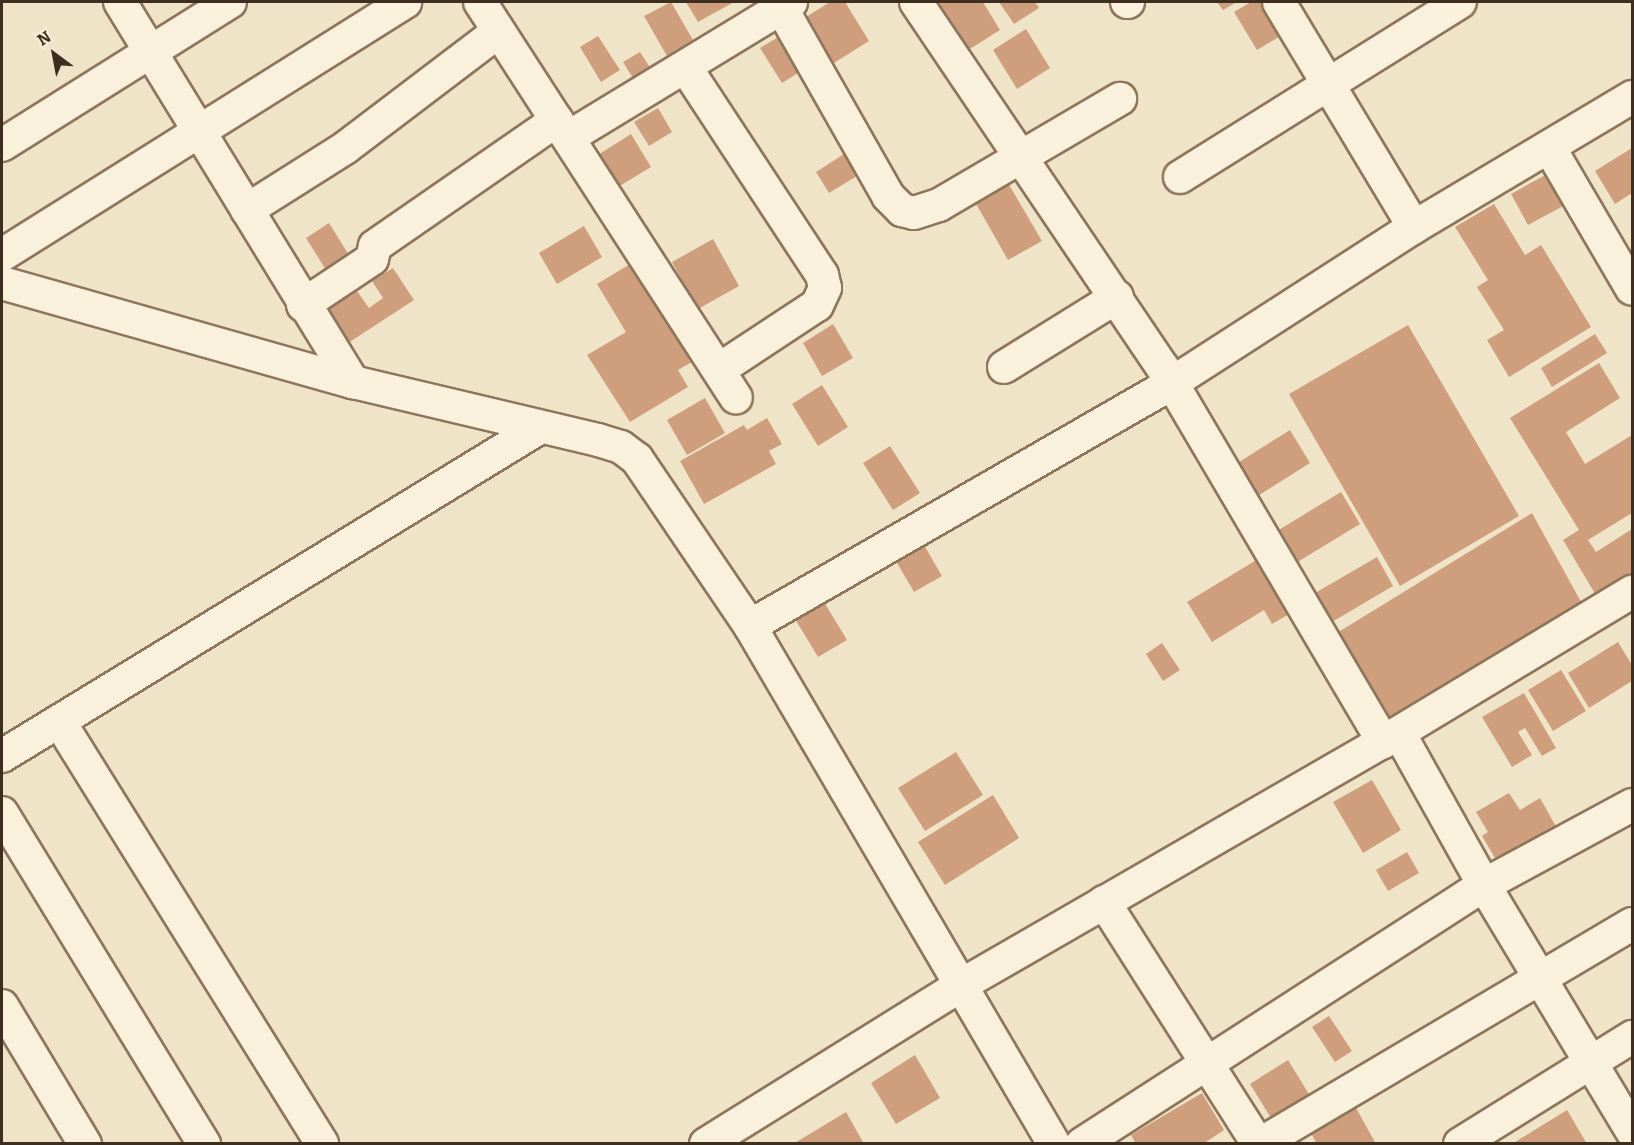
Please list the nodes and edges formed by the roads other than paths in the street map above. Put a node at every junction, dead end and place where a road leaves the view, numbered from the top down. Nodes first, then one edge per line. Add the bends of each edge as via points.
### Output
1 (120, 2) edge
2 (230, 2) edge
3 (405, 2) edge
4 (480, 2) edge
5 (916, 2) edge
6 (1460, 2) edge
7 (1283, 3) edge
8 (784, 4) edge
9 (499, 31) junction
10 (149, 50) junction
11 (686, 68) junction
12 (1328, 82) junction
13 (1632, 97) edge
14 (1120, 99) dead end
15 (198, 129) junction
16 (563, 129) junction
17 (2, 146) edge
18 (1549, 147) junction
19 (1023, 157) junction
20 (1180, 177) dead end
21 (247, 210) junction
22 (1414, 227) junction
23 (2, 255) edge
24 (2, 283) edge
25 (1632, 289) edge
26 (1117, 297) junction
27 (303, 304) junction
28 (1004, 368) dead end
29 (720, 369) junction
30 (353, 382) junction
31 (1172, 383) junction
32 (736, 397) dead end
33 (539, 428) junction
34 (1632, 592) edge
35 (750, 626) junction
36 (59, 721) junction
37 (1391, 738) junction
38 (2, 756) edge
39 (1632, 805) edge
40 (2, 813) edge
41 (1484, 885) junction
42 (1104, 902) junction
43 (1632, 924) edge
44 (1539, 977) junction
45 (963, 984) junction
46 (2, 1006) edge
47 (1632, 1037) edge
48 (1590, 1062) junction
49 (1208, 1064) junction
50 (1632, 1131) edge
51 (85, 1143) edge
52 (204, 1143) edge
53 (322, 1143) edge
54 (706, 1143) edge
55 (1054, 1143) edge
56 (1082, 1143) edge
57 (1259, 1143) edge
58 (1460, 1143) edge

1 - 10 street
2 - 10 street
3 - 15 street
4 - 9 street
5 - 19 street
6 - 12 street
7 - 12 street
8 - 11 street
8 - 19 street via 888,196 902,210 915,213 939,205
9 - 16 street
9 - 21 street via 345,148
10 - 15 street
10 - 17 street
11 - 16 street
11 - 29 street via 822,275 825,288 817,305
12 - 20 street
12 - 22 street
13 - 18 street
14 - 19 street
15 - 21 street
15 - 23 street
16 - 27 street via 375,246 372,259
16 - 29 street
18 - 22 street
18 - 25 street
19 - 26 street
21 - 27 street
22 - 31 street
24 - 30 street
26 - 28 street
26 - 31 street
27 - 30 street
29 - 32 street
30 - 33 street
31 - 35 street
31 - 37 street
33 - 35 street via 621,447 637,459
33 - 36 street
34 - 37 street
35 - 45 street
36 - 38 street
36 - 53 street
37 - 41 street
37 - 42 street
39 - 41 street
40 - 52 street
41 - 44 street
41 - 49 street
42 - 45 street
42 - 49 street
43 - 44 street
44 - 48 street
44 - 57 street
45 - 54 street
45 - 55 street
46 - 51 street
47 - 48 street
48 - 50 street
48 - 58 street
49 - 56 street
49 - 57 street

